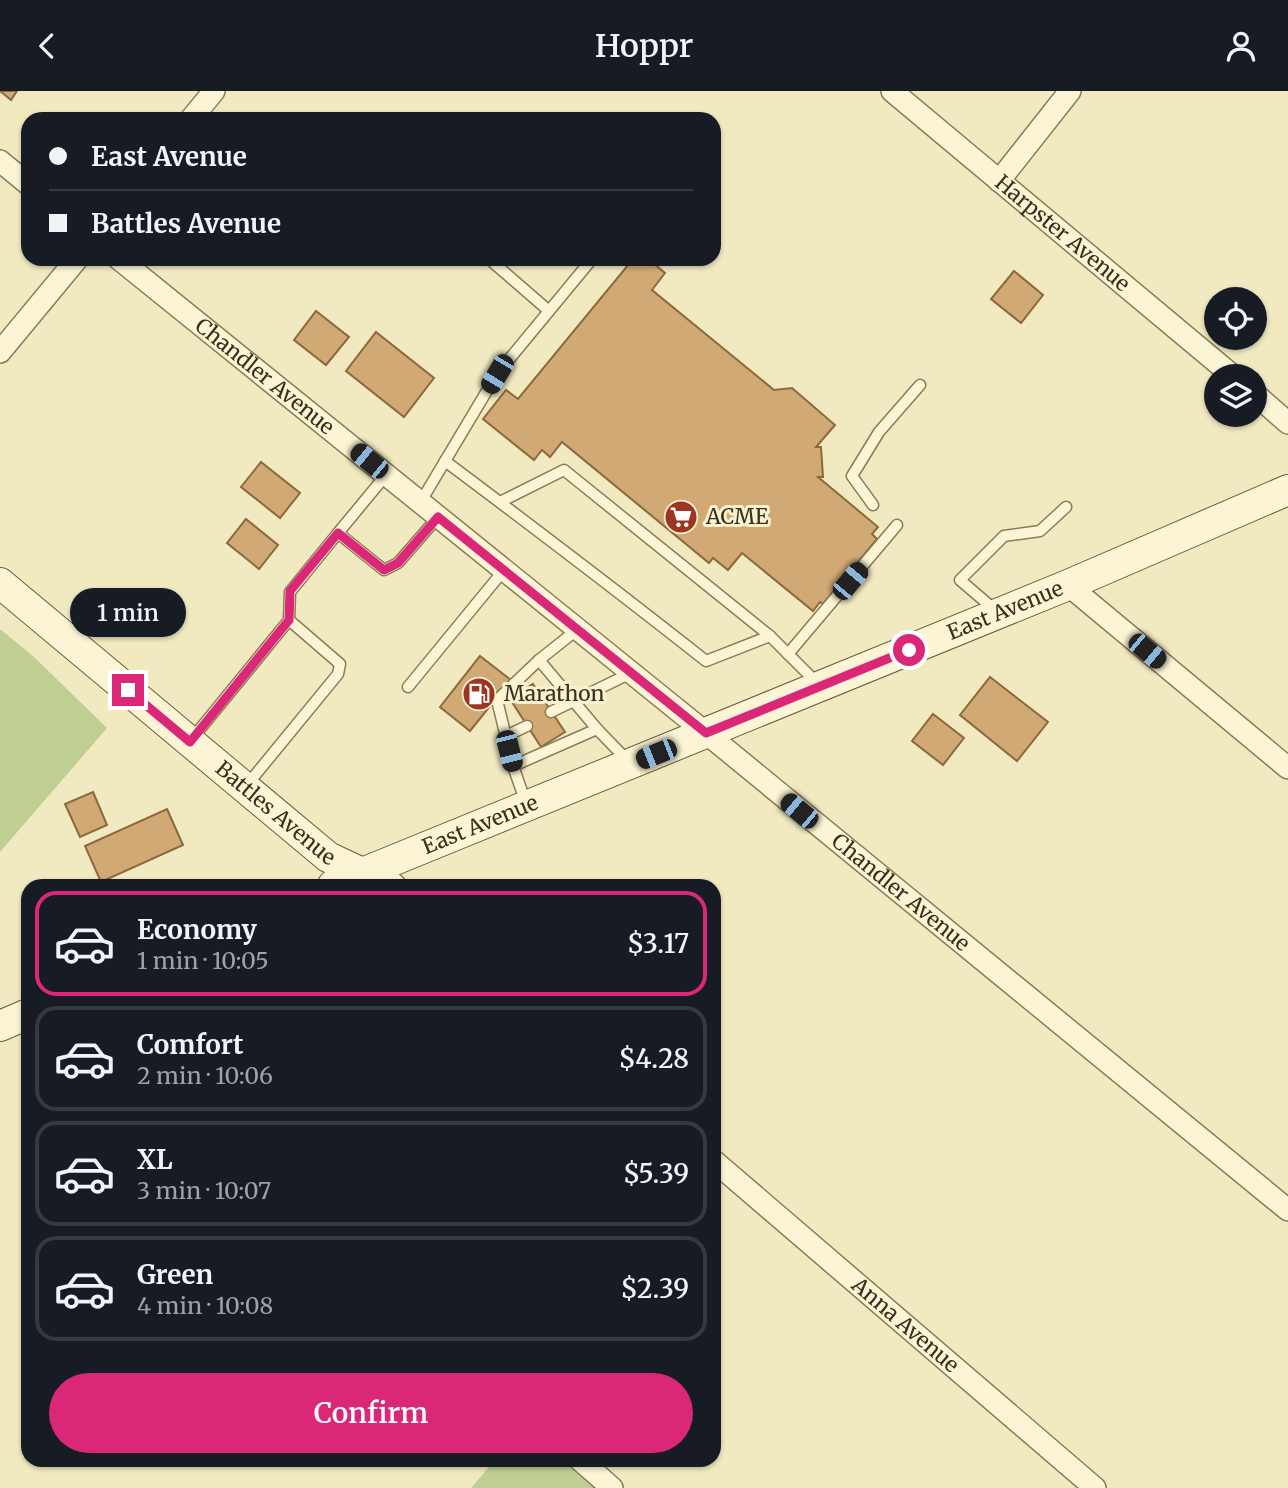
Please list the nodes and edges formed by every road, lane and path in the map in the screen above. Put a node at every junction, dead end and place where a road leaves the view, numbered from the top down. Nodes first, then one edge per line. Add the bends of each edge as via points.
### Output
1 (214, 91) edge
2 (892, 91) edge
3 (1070, 91) edge
4 (197, 112) edge
5 (0, 161) edge
6 (21, 178) edge
7 (999, 181) junction
8 (71, 266) edge
9 (129, 266) edge
10 (497, 266) edge
11 (586, 266) edge
12 (550, 311) junction
13 (0, 352) edge
14 (1219, 364) edge
15 (920, 386) dead end
16 (1267, 405) edge
17 (1288, 423) edge
18 (445, 461) junction
19 (386, 475) junction
20 (1288, 489) edge
21 (500, 502) junction
22 (420, 503) junction
23 (873, 505) dead end
24 (1066, 507) dead end
25 (438, 517) junction
26 (897, 526) dead end
27 (338, 533) junction
28 (504, 570) junction
29 (0, 583) edge
30 (1068, 585) junction
31 (998, 613) junction
32 (289, 620) junction
33 (578, 629) junction
34 (770, 636) junction
35 (788, 655) junction
36 (539, 660) junction
37 (631, 673) junction
38 (820, 686) junction
39 (408, 687) dead end
40 (571, 701) junction
41 (551, 712) dead end
42 (527, 726) dead end
43 (597, 729) junction
44 (706, 733) junction
45 (506, 736) junction
46 (190, 742) junction
47 (631, 764) junction
48 (513, 766) junction
49 (1288, 768) edge
50 (245, 787) junction
51 (527, 806) junction
52 (362, 873) junction
53 (348, 879) edge
54 (383, 879) edge
55 (21, 1017) edge
56 (0, 1025) edge
57 (721, 1167) edge
58 (1288, 1210) edge
59 (588, 1467) edge
60 (612, 1488) edge
61 (1095, 1488) edge

1 - 4 street
2 - 7 street, Harpster Avenue
3 - 7 street
5 - 6 street
7 - 14 street, Harpster Avenue
8 - 13 street
9 - 19 street, Chandler Avenue
10 - 12 lane
11 - 12 lane
12 - 18 lane via 497,374
15 - 23 lane via 879,432 852,476
16 - 17 street
18 - 21 lane
18 - 22 lane
19 - 22 street, Chandler Avenue
19 - 27 lane
20 - 30 main road, East Avenue
21 - 34 lane via 706,661
21 - 34 lane via 564,470
22 - 25 street, Chandler Avenue
24 - 31 lane via 1040,531 1004,536 960,580
25 - 27 lane via 398,563 384,570
25 - 28 street, Chandler Avenue
26 - 35 lane
27 - 32 lane via 290,591
28 - 33 street, Chandler Avenue
28 - 39 lane
29 - 46 main road, Battles Avenue
30 - 31 main road, East Avenue
30 - 49 street
31 - 38 main road, East Avenue
32 - 46 lane
32 - 50 lane via 340,664 338,674
33 - 36 lane
33 - 37 street, Chandler Avenue
34 - 35 lane
35 - 38 lane
36 - 40 lane
36 - 45 lane via 497,700
37 - 40 lane
37 - 44 street, Chandler Avenue
38 - 44 main road, East Avenue
40 - 41 lane
40 - 43 lane
42 - 45 lane
43 - 47 lane
43 - 48 lane
44 - 47 main road, East Avenue
44 - 58 street, Chandler Avenue
45 - 48 lane
46 - 50 main road, Battles Avenue
47 - 51 main road, East Avenue
48 - 51 lane
50 - 52 main road, Battles Avenue via 328,857
51 - 52 main road, East Avenue
52 - 53 main road, East Avenue
52 - 54 street
55 - 56 main road
57 - 61 street, Anna Avenue
59 - 60 street

